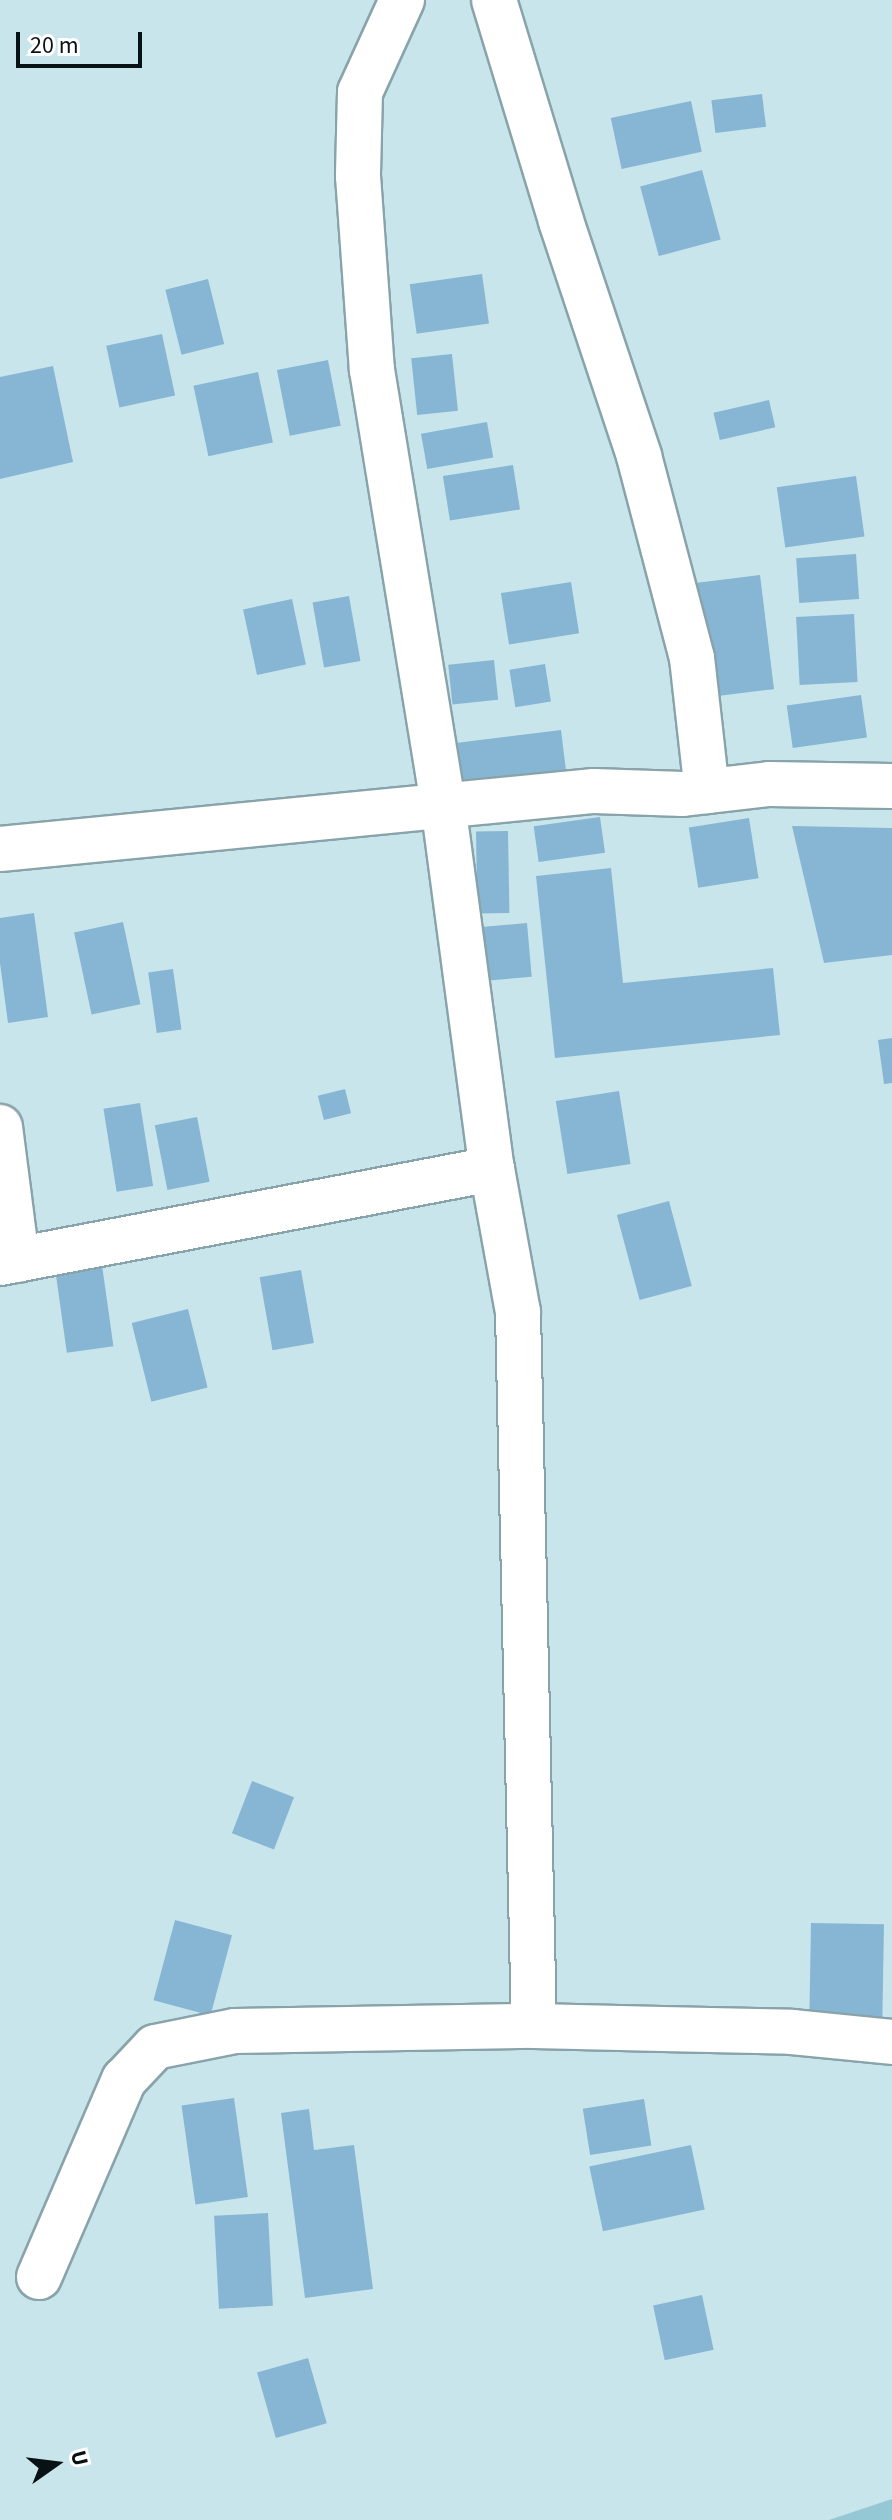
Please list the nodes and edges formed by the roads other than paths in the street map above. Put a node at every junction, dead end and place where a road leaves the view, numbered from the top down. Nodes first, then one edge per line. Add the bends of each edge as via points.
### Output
1 (402, 0) edge
2 (494, 0) edge
3 (892, 786) edge
4 (707, 791) junction
5 (443, 804) junction
6 (0, 849) edge
7 (0, 1127) edge
8 (492, 1169) junction
9 (8, 1262) edge
10 (534, 2026) junction
11 (892, 2042) edge
12 (39, 2277) dead end

1 - 5 street via 360,92 358,176 372,370
2 - 4 street via 639,456 692,658
3 - 4 street via 769,784
4 - 5 street via 594,791
5 - 6 street
5 - 8 street
7 - 9 street
8 - 9 street
8 - 10 street via 518,1312
10 - 11 street via 792,2032
10 - 12 street via 235,2031 155,2047 124,2080

